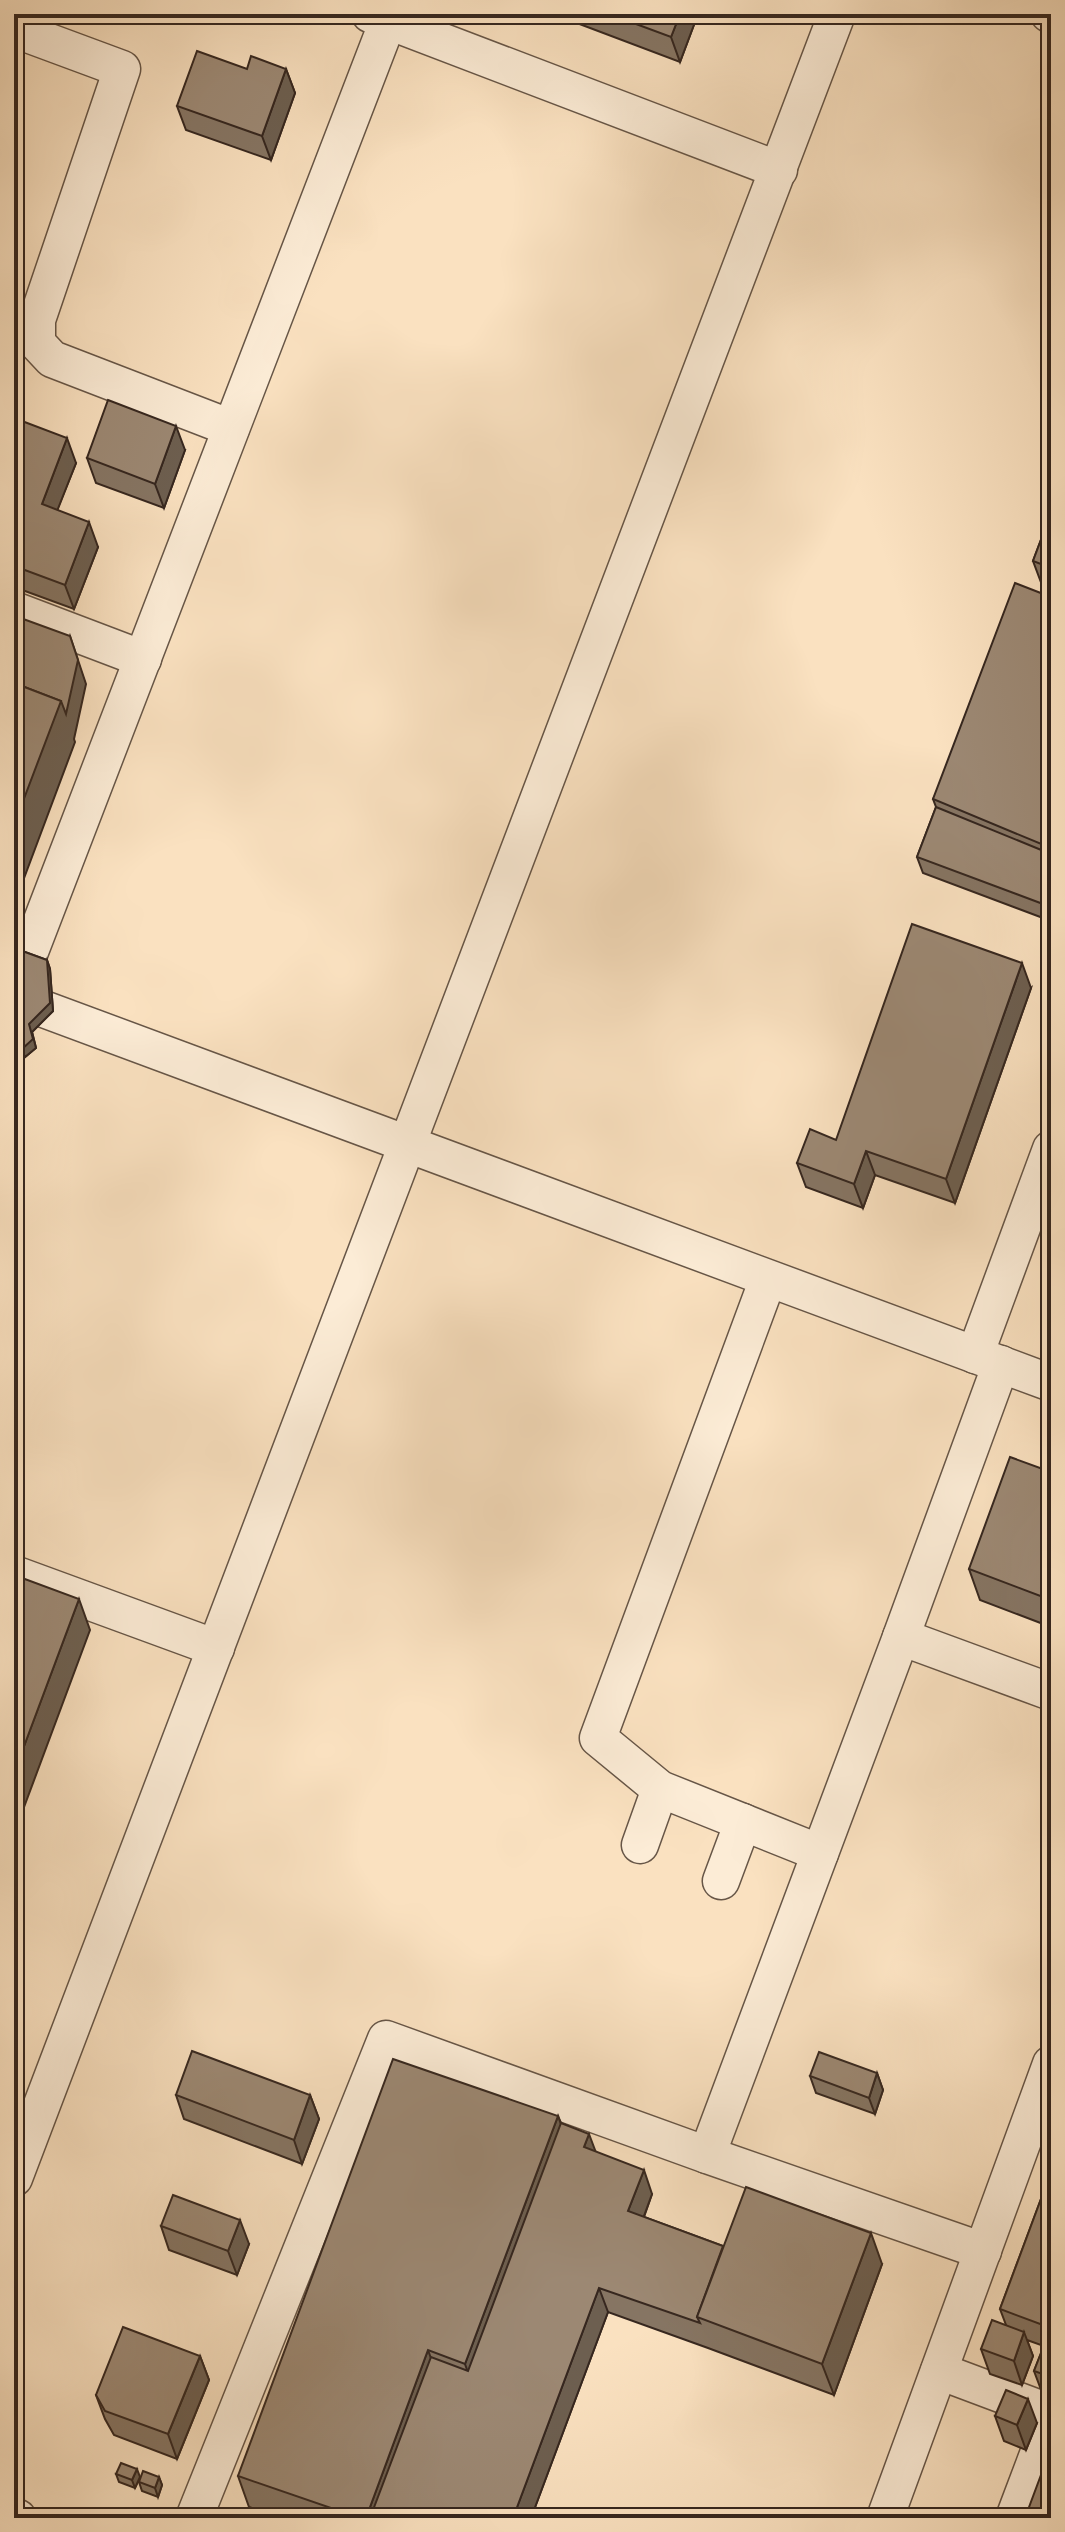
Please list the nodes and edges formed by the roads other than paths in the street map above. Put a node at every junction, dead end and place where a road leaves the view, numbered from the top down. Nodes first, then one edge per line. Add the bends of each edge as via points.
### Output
1 (837, 14) edge
2 (379, 17) edge
3 (14, 29) edge
4 (779, 170) junction
5 (37, 320) junction
6 (15, 351) edge
7 (52, 359) junction
8 (231, 428) junction
9 (14, 610) edge
10 (143, 659) junction
11 (14, 996) edge
12 (407, 1145) junction
13 (1051, 1149) edge
14 (768, 1279) junction
15 (988, 1359) junction
16 (1051, 1383) edge
17 (14, 1574) edge
18 (901, 1637) junction
19 (216, 1648) junction
20 (1051, 1692) edge
21 (660, 1789) junction
22 (743, 1822) junction
23 (640, 1845) dead end
24 (820, 1853) junction
25 (721, 1881) dead end
26 (1051, 2064) edge
27 (707, 2155) junction
28 (14, 2178) edge
29 (983, 2251) junction
30 (939, 2371) junction
31 (1051, 2413) edge
32 (1051, 2420) edge
33 (194, 2518) edge
34 (885, 2518) edge
35 (1014, 2518) edge

1 - 4 lane
2 - 4 lane
2 - 8 lane
3 - 5 lane via 122,69
4 - 12 lane
5 - 6 lane
5 - 7 lane via 37,343
6 - 7 lane
7 - 8 lane
8 - 10 lane
9 - 10 lane
10 - 11 lane
11 - 12 lane
12 - 14 lane
12 - 19 lane
13 - 15 lane
14 - 15 lane
14 - 21 lane via 598,1738
15 - 16 lane
15 - 18 lane
17 - 19 lane
18 - 20 lane
18 - 24 lane
19 - 28 lane
21 - 22 lane
21 - 23 lane
22 - 24 lane
22 - 25 lane
24 - 27 lane
26 - 29 lane
27 - 29 lane
27 - 33 lane via 386,2039
29 - 30 lane
30 - 31 lane
30 - 34 lane
32 - 35 lane

